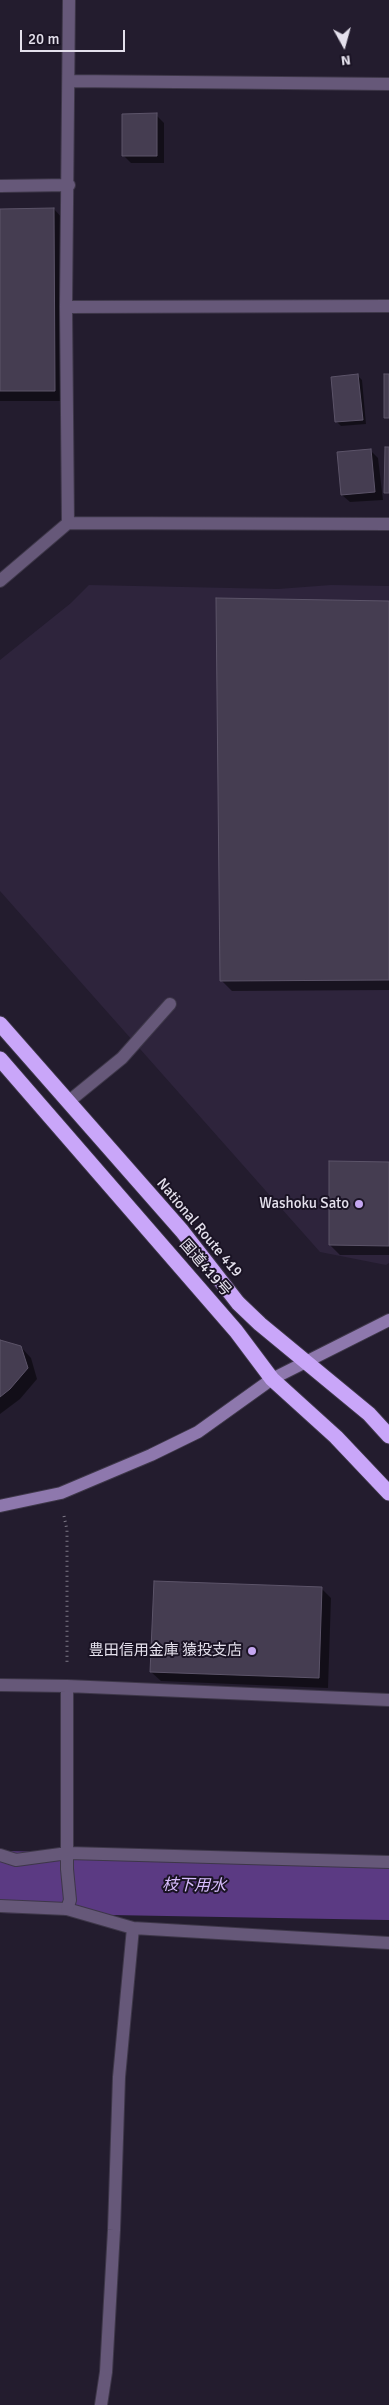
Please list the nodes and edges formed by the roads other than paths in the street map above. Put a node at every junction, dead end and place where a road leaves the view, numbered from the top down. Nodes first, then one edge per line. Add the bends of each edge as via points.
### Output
1 (69, 0) edge
2 (69, 81) junction
3 (389, 84) edge
4 (69, 185) junction
5 (0, 186) edge
6 (389, 306) edge
7 (66, 307) junction
8 (68, 523) junction
9 (389, 524) edge
10 (0, 581) edge
11 (170, 1004) dead end
12 (0, 1024) edge
13 (0, 1059) edge
14 (68, 1102) junction
15 (389, 1320) edge
16 (307, 1362) junction
17 (272, 1379) junction
18 (389, 1436) edge
19 (389, 1493) edge
20 (0, 1506) edge
21 (0, 1685) edge
22 (67, 1686) junction
23 (389, 1700) edge
24 (68, 1853) junction
25 (0, 1855) edge
26 (389, 1862) edge
27 (68, 1905) junction
28 (0, 1906) edge
29 (133, 1928) junction
30 (389, 1943) edge
31 (101, 2405) edge

1 - 2 street
2 - 3 street
2 - 4 street
4 - 5 street
4 - 7 street
6 - 7 street
7 - 8 street
8 - 9 street
8 - 10 street
11 - 14 street via 122,1058
12 - 14 highway, National Route 419
13 - 17 highway, 国道419号 via 236,1331
14 - 16 highway, National Route 419 via 182,1231 238,1303
15 - 16 street
16 - 17 street
16 - 18 highway, National Route 419 via 369,1414
17 - 19 highway, 国道419号 via 336,1437
17 - 20 street via 198,1432 61,1494
21 - 22 street
22 - 23 street
22 - 24 street
24 - 25 street via 16,1860
24 - 26 street
24 - 27 street
27 - 28 street
27 - 29 street
29 - 30 street
29 - 31 street via 119,2077 114,2240

